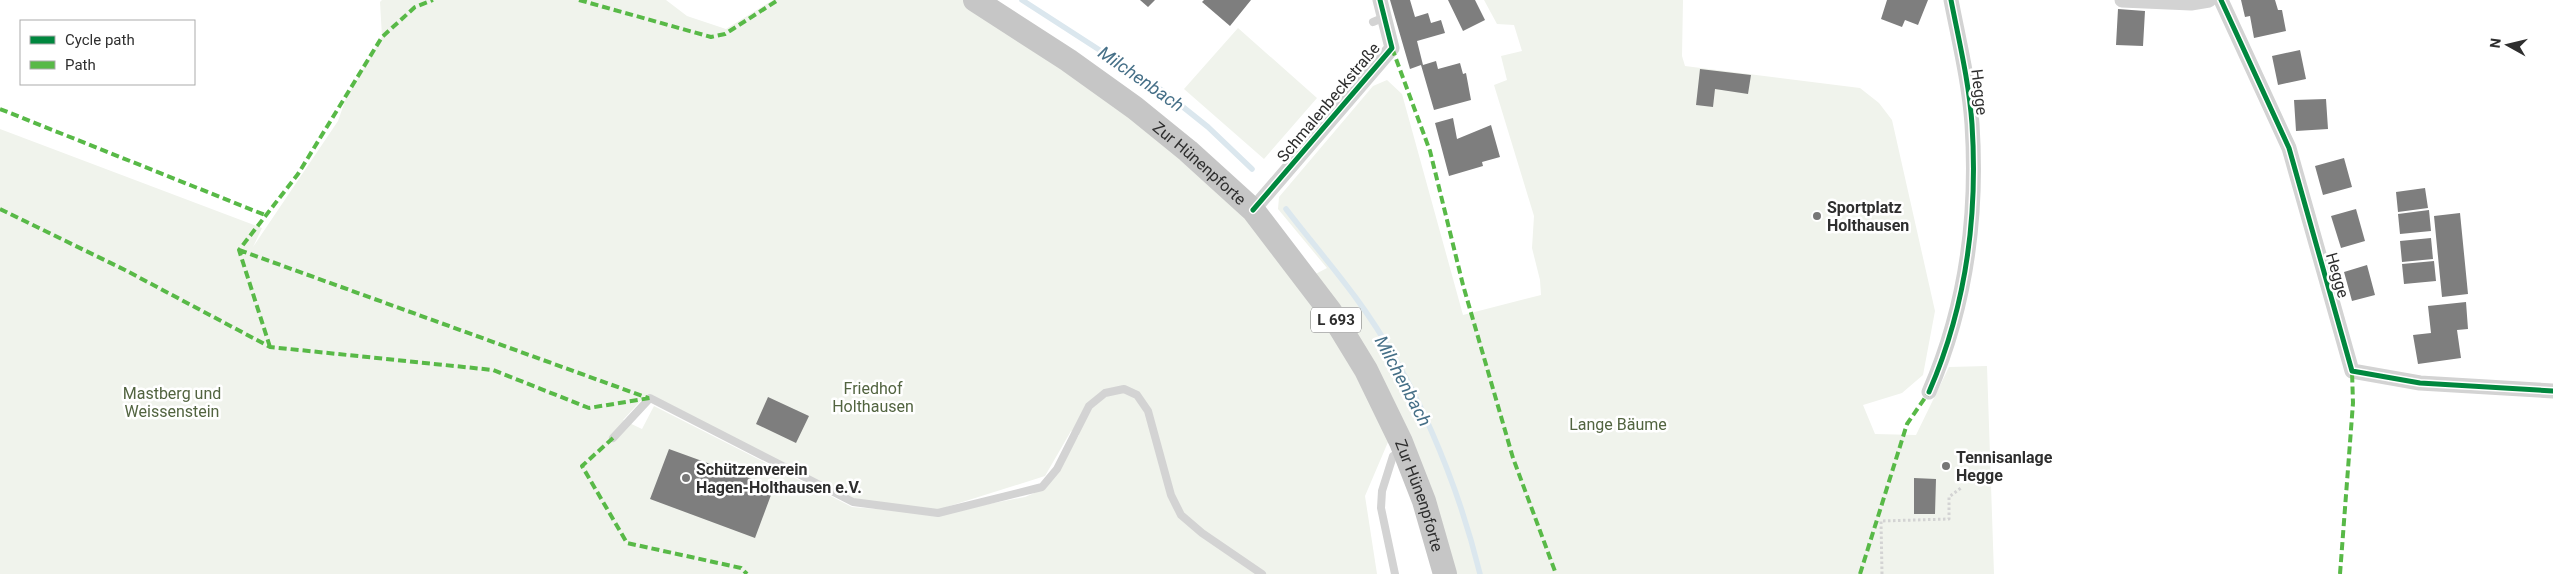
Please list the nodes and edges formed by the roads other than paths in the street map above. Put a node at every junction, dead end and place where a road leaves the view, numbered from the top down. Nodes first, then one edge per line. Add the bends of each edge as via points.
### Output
1 (975, 0) edge
2 (1380, 0) edge
3 (1951, 0) edge
4 (2122, 0) edge
5 (2209, 0) edge
6 (2221, 0) edge
7 (1253, 210) junction
8 (2553, 391) edge
9 (1929, 392) dead end
10 (613, 438) dead end
11 (1398, 453) junction
12 (1262, 574) edge
13 (1395, 574) edge
14 (1445, 574) edge

1 - 7 main road, Zur Hünenpforte / L 693 via 1135,108
2 - 7 street, Schmalenbeckstraße via 1379,20 1392,48
3 - 9 street, Hegge via 1972,123 1973,188 1964,285 1946,352
4 - 5 street via 2191,3
6 - 8 street, Hegge via 2289,148 2352,371 2420,383
7 - 11 main road, Zur Hünenpforte / L 693 via 1330,311 1366,370
10 - 12 lane via 650,398 853,502 938,513 1042,487 1057,469 1089,406 1105,393 1124,389 1137,395 1148,411 1171,495 1181,515
11 - 13 lane via 1382,491 1381,508
11 - 14 main road, Zur Hünenpforte / L 693 via 1424,501

